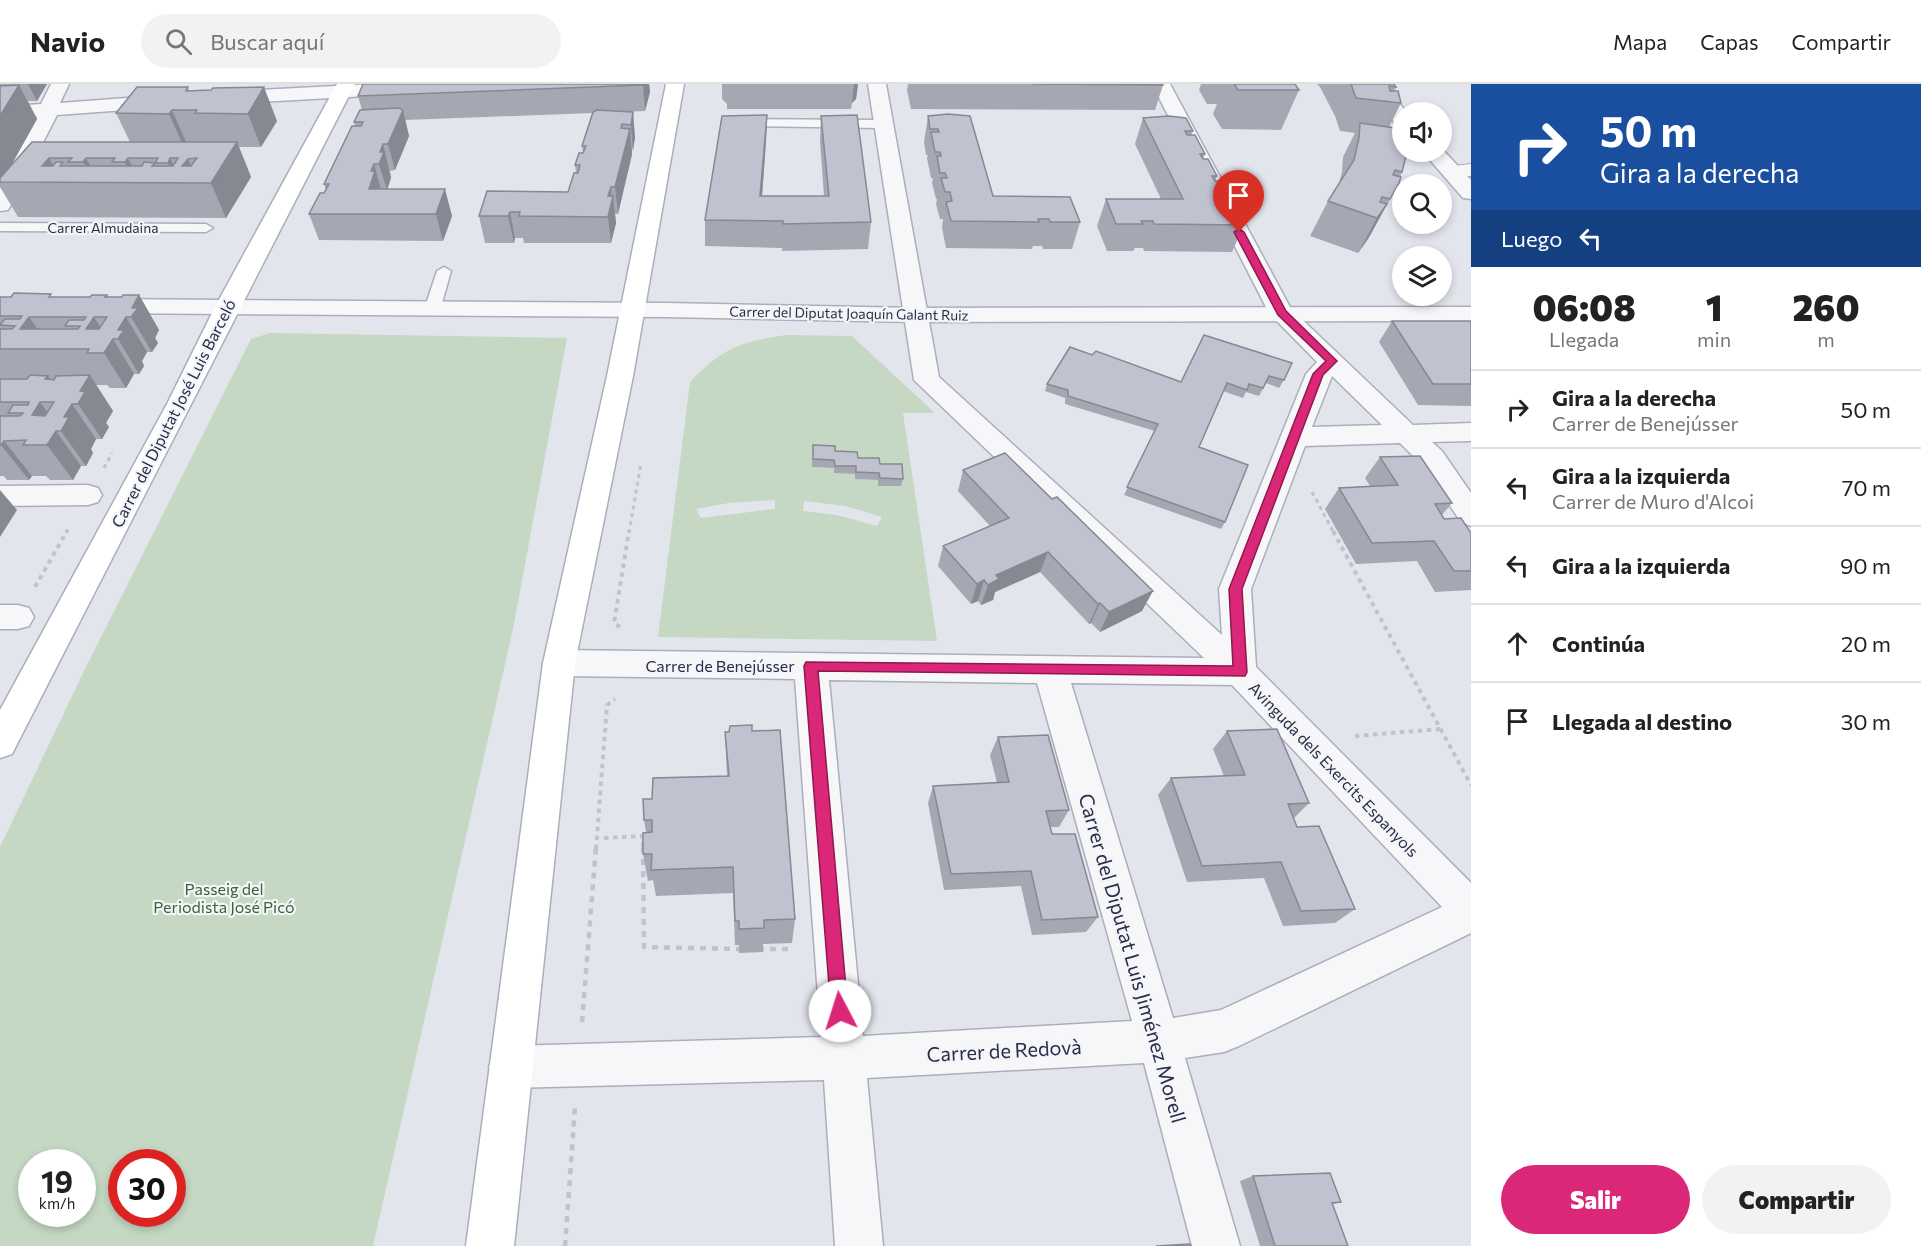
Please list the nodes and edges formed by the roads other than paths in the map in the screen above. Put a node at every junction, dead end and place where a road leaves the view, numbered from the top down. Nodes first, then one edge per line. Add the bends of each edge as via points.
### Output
1 (60, 84) edge
2 (675, 84) edge
3 (876, 84) edge
4 (1161, 84) edge
5 (1371, 84) edge
6 (344, 87) edge
7 (425, 87) edge
8 (1392, 107) edge
9 (50, 109) junction
10 (0, 113) edge
11 (735, 123) edge
12 (884, 124) junction
13 (21, 166) junction
14 (44, 166) edge
15 (1461, 170) edge
16 (1471, 193) edge
17 (0, 205) edge
18 (0, 227) edge
19 (206, 228) edge
20 (444, 271) dead end
21 (79, 306) edge
22 (227, 307) junction
23 (432, 309) junction
24 (633, 310) junction
25 (1281, 313) junction
26 (1471, 314) edge
27 (915, 315) junction
28 (1332, 361) junction
29 (1471, 432) edge
30 (1408, 433) junction
31 (1294, 437) junction
32 (88, 495) dead end
33 (0, 496) edge
34 (1471, 515) edge
35 (559, 663) junction
36 (811, 666) junction
37 (1050, 670) junction
38 (1240, 672) junction
39 (0, 743) edge
40 (1471, 912) edge
41 (1159, 1041) junction
42 (844, 1057) junction
43 (510, 1067) junction
44 (490, 1246) edge
45 (859, 1246) edge
46 (1216, 1246) edge

1 - 9 street
2 - 24 main road
3 - 12 street, Avinguda dels Exercits Espanyols
4 - 25 street
5 - 8 street
6 - 7 street
6 - 9 street
6 - 22 main road, Carrer del Diputat José Luis Barceló
9 - 10 street
9 - 13 street
11 - 12 lane
12 - 27 street, Avinguda dels Exercits Espanyols
13 - 14 street
13 - 17 street
15 - 16 street
18 - 19 lane, Carrer Almudaina
20 - 23 lane
21 - 22 street, Carrer del Diputat Joaquín Galant Ruiz
22 - 23 street, Carrer del Diputat Joaquín Galant Ruiz
22 - 39 main road, Carrer del Diputat José Luis Barceló via 180,404
23 - 24 street, Carrer del Diputat Joaquín Galant Ruiz
24 - 27 street, Carrer del Diputat Joaquín Galant Ruiz
24 - 35 main road
25 - 26 street, Carrer del Diputat Joaquín Galant Ruiz
25 - 27 street, Carrer del Diputat Joaquín Galant Ruiz
25 - 28 street
27 - 38 street, Avinguda dels Exercits Espanyols via 927,380
28 - 30 street
28 - 31 street via 1319,374
29 - 30 street
30 - 31 street
30 - 34 street via 1432,458
31 - 38 street via 1235,589
32 - 33 street
35 - 36 street, Carrer de Benejússer
35 - 43 main road
36 - 37 street, Carrer de Benejússer
36 - 42 street
37 - 38 street, Carrer de Benejússer
37 - 41 street, Carrer del Diputat Luis Jiménez Morell
38 - 40 street, Avinguda dels Exercits Espanyols
40 - 41 street, Carrer de Redovà via 1224,1031
41 - 42 street, Carrer de Redovà
41 - 46 street, Carrer del Diputat Luis Jiménez Morell
42 - 43 street, Carrer de Redovà
42 - 45 street
43 - 44 main road

